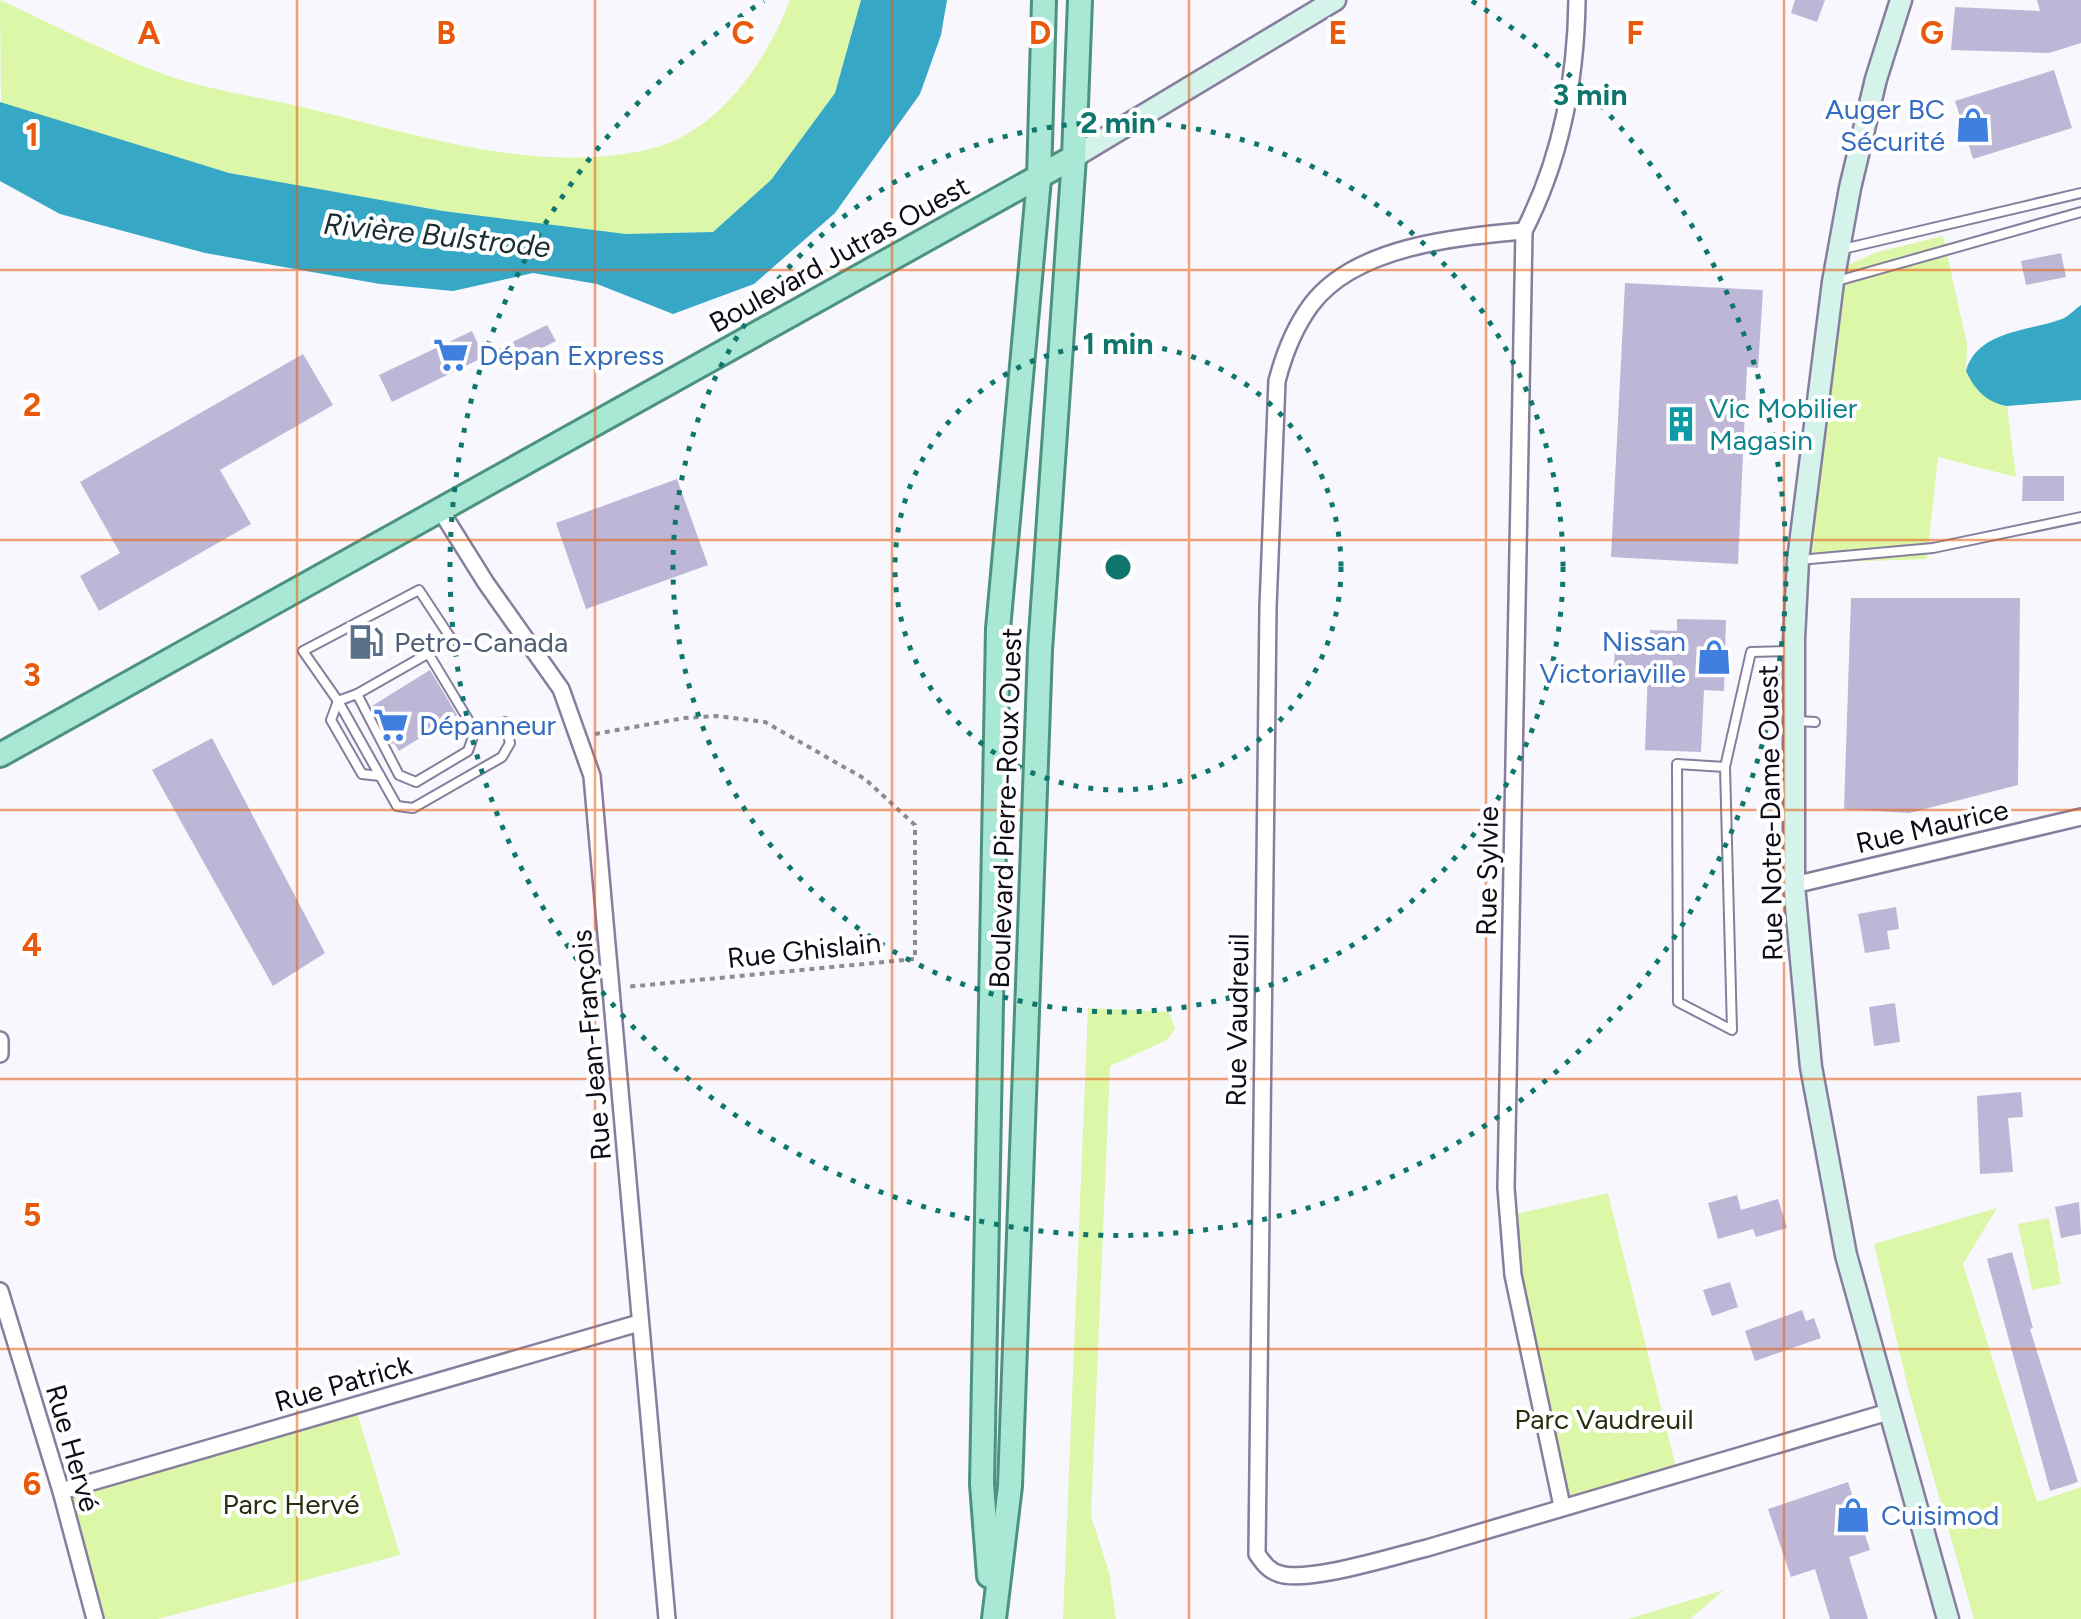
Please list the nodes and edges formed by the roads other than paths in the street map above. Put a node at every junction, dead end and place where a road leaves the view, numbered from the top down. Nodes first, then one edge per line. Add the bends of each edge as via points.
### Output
1 (1044, 0) edge
2 (1080, 0) edge
3 (1577, 0) edge
4 (1901, 0) edge
5 (1320, 4) edge
6 (1074, 157) junction
7 (1038, 179) junction
8 (2081, 193) edge
9 (2081, 212) edge
10 (1524, 232) junction
11 (1838, 250) junction
12 (1833, 282) junction
13 (439, 508) junction
14 (2081, 517) edge
15 (1798, 560) junction
16 (1794, 650) junction
17 (428, 653) junction
18 (357, 694) junction
19 (338, 701) junction
20 (1793, 721) junction
21 (505, 722) dead end
22 (1815, 722) dead end
23 (0, 755) edge
24 (1726, 767) junction
25 (380, 776) junction
26 (2081, 816) edge
27 (1794, 885) junction
28 (0, 1040) edge
29 (0, 1054) edge
30 (0, 1291) edge
31 (639, 1323) junction
32 (1888, 1412) junction
33 (61, 1492) junction
34 (1562, 1506) junction
35 (95, 1619) edge
36 (667, 1619) edge
37 (993, 1619) edge
38 (1948, 1619) edge

1 - 7 main road, Boulevard Pierre-Roux Ouest
2 - 6 main road, Boulevard Pierre-Roux Ouest
3 - 10 street via 1558,154
4 - 11 street, Rue Notre-Dame Ouest
5 - 6 street, Boulevard Jutras Ouest
6 - 7 main road, Boulevard Jutras Ouest
6 - 37 main road, Boulevard Pierre-Roux Ouest via 1040,650 1010,1486
7 - 13 main road, Boulevard Jutras Ouest
7 - 37 main road, Boulevard Pierre-Roux Ouest via 998,629 982,1484
8 - 11 lane
9 - 12 lane
10 - 34 street, Rue Sylvie via 1506,1188 1513,1275
10 - 34 street, Rue Vaudreuil via 1388,254 1344,275 1312,302 1286,346 1276,382 1255,1542 1267,1568 1296,1576 1426,1548
11 - 12 street, Rue Notre-Dame Ouest
12 - 15 street, Rue Notre-Dame Ouest
13 - 23 main road, Boulevard Jutras Ouest
13 - 31 street, Rue Jean-François via 562,689 592,776
14 - 15 lane via 1933,548
15 - 16 street, Rue Notre-Dame Ouest
16 - 20 street, Rue Notre-Dame Ouest
16 - 24 lane via 1750,652
17 - 18 lane
17 - 18 lane via 475,731 468,750 416,782 400,775
17 - 19 lane via 452,640 419,590 303,650
18 - 19 lane
19 - 25 lane
19 - 25 lane via 331,720 362,774
20 - 22 lane
20 - 27 street, Rue Notre-Dame Ouest
21 - 25 lane via 510,742 502,757 414,808 398,806
24 - 24 lane via 1726,805 1732,1030 1678,1002 1677,764
26 - 27 street, Rue Maurice
27 - 32 street, Rue Notre-Dame Ouest via 1825,1149
28 - 29 street
30 - 33 street, Rue Hervé
31 - 33 street, Rue Patrick
31 - 36 street, Rue Jean-François
32 - 34 street, Rue Vaudreuil
32 - 38 street, Rue Notre-Dame Ouest
33 - 35 street, Rue Hervé

